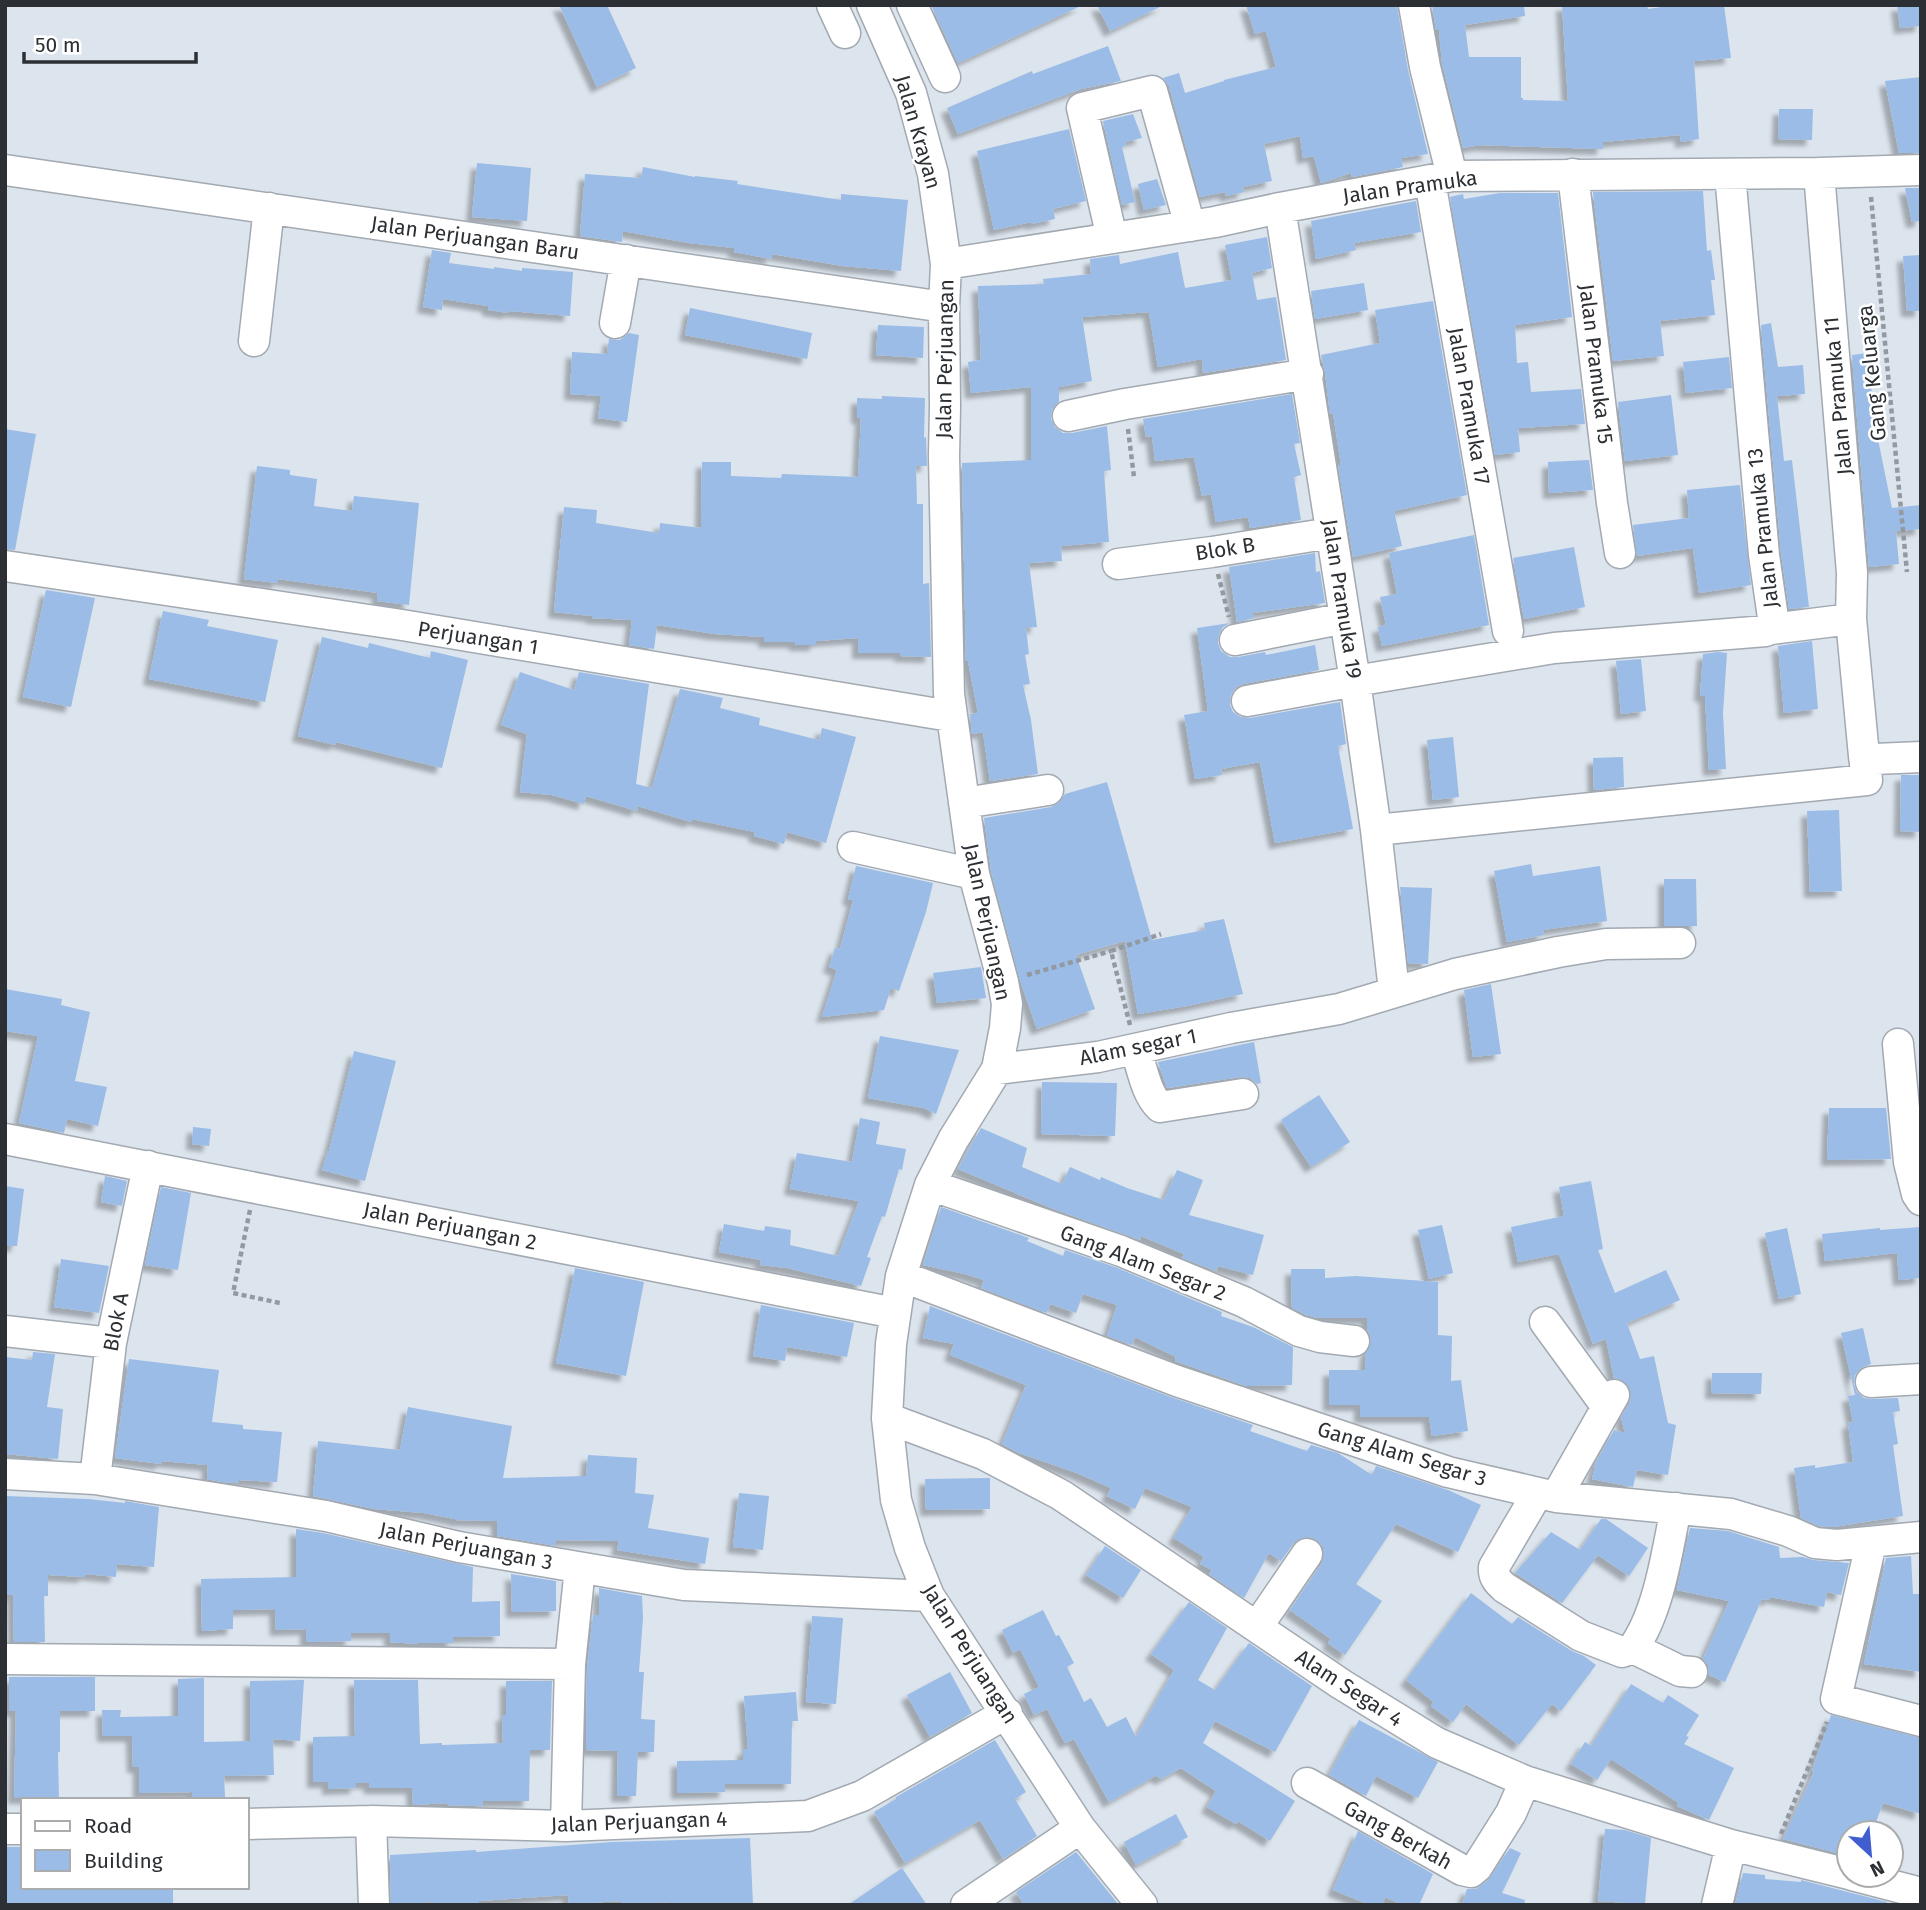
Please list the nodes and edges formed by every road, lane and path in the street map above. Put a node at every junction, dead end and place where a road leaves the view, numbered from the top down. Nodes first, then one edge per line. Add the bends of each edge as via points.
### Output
1 (832, 5) edge
2 (872, 5) edge
3 (912, 5) edge
4 (1414, 5) edge
5 (845, 33) dead end
6 (945, 77) dead end
7 (5, 170) edge
8 (1921, 170) edge
9 (1868, 172) junction
10 (1819, 173) junction
11 (1573, 174) junction
12 (1730, 174) junction
13 (1441, 178) junction
14 (269, 208) junction
15 (1280, 208) junction
16 (1189, 226) junction
17 (1112, 238) junction
18 (626, 260) junction
19 (946, 264) junction
20 (944, 307) junction
21 (615, 323) dead end
22 (254, 341) dead end
23 (1308, 374) junction
24 (1125, 404) junction
25 (1068, 416) dead end
26 (1134, 477) dead end
27 (1331, 533) junction
28 (1620, 553) dead end
29 (1118, 564) dead end
30 (5, 566) edge
31 (1907, 572) dead end
32 (1345, 618) junction
33 (1851, 619) junction
34 (1771, 629) junction
35 (1508, 631) dead end
36 (1235, 640) dead end
37 (1355, 681) junction
38 (1247, 701) dead end
39 (950, 716) junction
40 (1921, 757) edge
41 (1865, 768) junction
42 (1048, 790) dead end
43 (964, 803) junction
44 (1376, 831) junction
45 (853, 847) dead end
46 (974, 874) junction
47 (1161, 934) dead end
48 (1680, 943) dead end
49 (1111, 951) junction
50 (1003, 982) junction
51 (1394, 991) junction
52 (1898, 1044) dead end
53 (1136, 1050) junction
54 (997, 1069) junction
55 (1243, 1094) dead end
56 (5, 1139) edge
57 (148, 1166) junction
58 (930, 1185) junction
59 (1916, 1186) edge
60 (255, 1187) junction
61 (901, 1276) junction
62 (280, 1303) dead end
63 (895, 1313) junction
64 (1545, 1322) dead end
65 (5, 1331) edge
66 (1354, 1341) dead end
67 (110, 1343) junction
68 (1921, 1379) edge
69 (1871, 1382) dead end
70 (887, 1418) junction
71 (5, 1474) edge
72 (95, 1479) junction
73 (1547, 1495) junction
74 (1676, 1508) junction
75 (1921, 1537) edge
76 (1871, 1543) junction
77 (1307, 1555) dead end
78 (580, 1567) junction
79 (929, 1596) junction
80 (1257, 1627) junction
81 (1633, 1648) junction
82 (5, 1659) edge
83 (570, 1664) junction
84 (1692, 1672) dead end
85 (1836, 1699) junction
86 (1007, 1713) junction
87 (1921, 1721) edge
88 (1525, 1781) junction
89 (1307, 1783) dead end
90 (371, 1821) junction
91 (248, 1824) edge
92 (566, 1826) junction
93 (1080, 1828) junction
94 (1731, 1845) junction
95 (1773, 1854) junction
96 (1835, 1871) edge
97 (1902, 1889) edge
98 (1921, 1894) edge
99 (374, 1905) edge
100 (966, 1905) edge
101 (1142, 1905) edge
102 (1717, 1905) edge

1 - 5 street
2 - 19 street, Jalan Krayan via 911,93 933,174
3 - 6 street
4 - 13 street, Jalan Pramuka 17
7 - 14 street, Jalan Perjuangan Baru
8 - 9 street, Jalan Pramuka
9 - 10 street, Jalan Pramuka
9 - 31 path, Gang Keluarga
10 - 12 street, Jalan Pramuka
10 - 33 street, Jalan Pramuka 11 via 1852,573
11 - 12 street, Jalan Pramuka
11 - 13 street, Jalan Pramuka
11 - 28 street, Jalan Pramuka 15
12 - 34 street, Jalan Pramuka 13
13 - 15 street, Jalan Pramuka
13 - 35 street, Jalan Pramuka 17
14 - 18 street, Jalan Perjuangan Baru
14 - 22 street
15 - 16 street, Jalan Pramuka
15 - 23 street, Jalan Pramuka 19
16 - 17 street, Jalan Pramuka
16 - 17 street via 1152,91 1082,108
17 - 19 street, Jalan Pramuka
18 - 20 street, Jalan Perjuangan Baru
18 - 21 street
19 - 20 street, Jalan Perjuangan
20 - 39 street, Jalan Perjuangan
23 - 24 street
23 - 27 street, Jalan Pramuka 19
24 - 25 street
24 - 26 path
27 - 29 street, Blok B
27 - 32 street, Jalan Pramuka 19
30 - 39 street, Perjuangan 1 via 401,625
32 - 36 street
32 - 37 street, Jalan Pramuka 19
33 - 34 street
33 - 41 street, Jalan Pramuka 11
34 - 37 street, Jalan Pramuka 13 via 1554,648
37 - 38 street, Jalan Pramuka 13
37 - 44 street, Jalan Pramuka 19
39 - 43 street, Jalan Perjuangan
40 - 41 street via 1875,759
41 - 44 street
42 - 43 street
43 - 46 street, Jalan Perjuangan
44 - 51 street, Jalan Pramuka 19
45 - 46 street
46 - 50 street, Jalan Perjuangan
47 - 49 path
48 - 51 street, Alam segar 1 via 1606,944 1558,952
49 - 50 path
49 - 53 path
50 - 54 street, Jalan Perjuangan via 1006,1020
51 - 53 street, Alam segar 1 via 1339,1009
52 - 59 street via 1909,1162
53 - 54 street, Alam segar 1
53 - 55 street via 1160,1107
54 - 58 street, Jalan Perjuangan
56 - 57 street, Jalan Perjuangan 2
57 - 60 street, Jalan Perjuangan 2
57 - 67 street, Blok A
58 - 61 street, Jalan Perjuangan
58 - 66 street, Gang Alam Segar 2 via 1121,1251 1299,1331
60 - 62 path via 233,1293
60 - 63 street, Jalan Perjuangan 2
61 - 63 street, Jalan Perjuangan
61 - 73 street, Gang Alam Segar 3 via 1177,1381 1448,1472
63 - 70 street, Jalan Perjuangan
64 - 73 street via 1611,1401
65 - 67 street
67 - 72 street, Blok A
68 - 69 street
70 - 79 street, Jalan Perjuangan via 896,1500
70 - 80 street, Alam Segar 4 via 983,1454 1062,1495
71 - 72 street, Jalan Perjuangan 3
72 - 78 street, Jalan Perjuangan 3 via 326,1516 459,1547
73 - 74 street, Gang Alam Segar 3
73 - 81 street via 1494,1567 1496,1579 1581,1636 1622,1651
74 - 76 street, Gang Alam Segar 3 via 1731,1514 1815,1543
74 - 81 street via 1657,1593
75 - 76 street, Gang Alam Segar 3
76 - 85 street
77 - 80 street
78 - 79 street, Jalan Perjuangan 3 via 684,1585
78 - 83 street
79 - 86 street, Jalan Perjuangan
80 - 88 street, Alam Segar 4 via 1437,1743
81 - 84 street via 1680,1671
82 - 83 street
83 - 92 street
85 - 87 street
85 - 95 path
86 - 92 street, Jalan Perjuangan 4 via 862,1796 808,1815
86 - 93 street, Jalan Perjuangan
88 - 89 street, Gang Berkah via 1511,1813 1471,1872
88 - 94 street, Alam Segar 4
90 - 91 street, Jalan Perjuangan 4
90 - 92 street, Jalan Perjuangan 4
90 - 99 street
93 - 100 street
93 - 101 street, Jalan Perjuangan
94 - 95 street, Alam Segar 4
94 - 102 street
95 - 96 street, Alam Segar 4
97 - 98 street, Alam Segar 4

